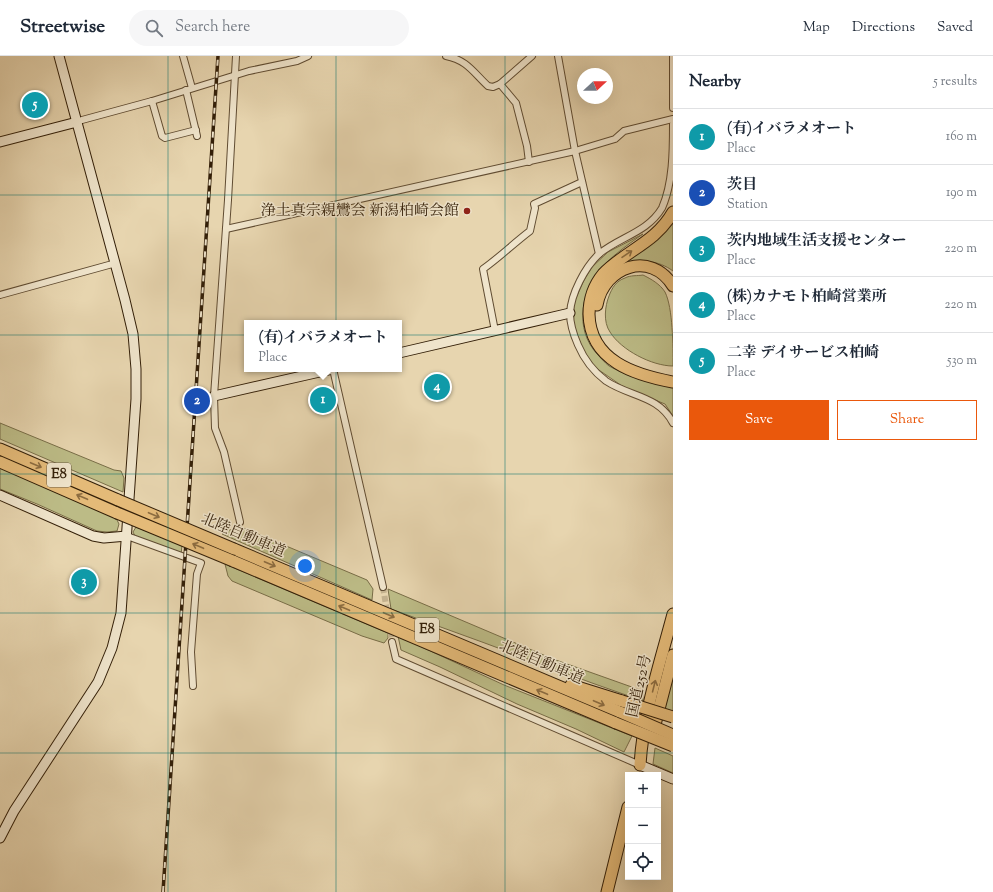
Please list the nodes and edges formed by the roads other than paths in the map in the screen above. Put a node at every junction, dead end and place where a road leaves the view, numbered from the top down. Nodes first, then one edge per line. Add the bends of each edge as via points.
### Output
1 (59, 56) edge
2 (183, 56) edge
3 (236, 56) edge
4 (308, 56) edge
5 (446, 56) edge
6 (532, 56) edge
7 (558, 56) edge
8 (673, 56) edge
9 (235, 75) junction
10 (500, 84) junction
11 (189, 89) junction
12 (152, 101) junction
13 (673, 108) edge
14 (673, 119) edge
15 (77, 122) junction
16 (673, 124) edge
17 (0, 142) edge
18 (575, 151) junction
19 (530, 162) junction
20 (582, 182) junction
21 (673, 212) edge
22 (226, 229) junction
23 (600, 254) junction
24 (116, 264) junction
25 (673, 286) edge
26 (0, 295) edge
27 (570, 313) junction
28 (495, 330) junction
29 (402, 352) edge
30 (320, 372) edge
31 (334, 372) edge
32 (673, 376) edge
33 (673, 382) edge
34 (214, 396) junction
35 (673, 424) edge
36 (0, 449) edge
37 (0, 462) edge
38 (0, 495) edge
39 (240, 522) dead end
40 (127, 536) junction
41 (383, 587) tunnel mouth
42 (673, 614) edge
43 (392, 642) tunnel mouth
44 (470, 649) junction
45 (673, 655) edge
46 (193, 686) dead end
47 (673, 717) edge
48 (618, 718) junction
49 (673, 734) edge
50 (673, 747) edge
51 (639, 770) edge
52 (673, 779) edge
53 (628, 808) edge
54 (0, 838) edge
55 (607, 892) edge

1 - 15 street
2 - 11 street
3 - 9 street
4 - 9 street
5 - 10 street via 465,62 488,86
6 - 10 street
7 - 18 street
8 - 13 street
9 - 11 street
9 - 22 street
10 - 19 street via 516,103
11 - 12 street
11 - 12 street via 197,133 165,138 162,136
12 - 15 street
14 - 18 street via 624,131 615,139
15 - 17 street
15 - 24 street
16 - 23 street via 671,178 662,208 652,221 639,231
18 - 19 street
18 - 20 street
19 - 22 street
20 - 23 street
20 - 28 street via 534,204 530,231 483,269
33 -> 21 highway via 633,372 609,357 594,335 589,317 593,290 602,275 617,261 653,236
22 - 34 street
23 - 27 street via 577,287
24 - 26 street
24 - 40 street via 133,334 136,369
25 - 32 highway via 657,270 645,266 632,267 617,273 605,284 596,308 602,335 614,351 637,366
27 - 28 street
27 - 35 street via 577,344 594,370 606,381 658,405
28 - 29 street
30 - 34 street
31 - 41 street
34 - 39 street via 215,428 224,452
36 -> 44 highway, 北陸自動車道 / E8, bridge
48 -> 37 highway, 北陸自動車道 / E8, bridge
38 - 40 street via 93,536
40 - 46 street via 201,563 197,574 191,652
40 - 54 street via 121,613 112,648 98,682 14,811
51 -> 42 highway, 国道252号 via 650,701
43 - 51 street via 396,659
44 - 47 highway, bridge via 565,683
44 -> 48 highway, 北陸自動車道 / E8
45 - 51 highway, 国道252号 via 648,750
48 - 49 highway, 北陸自動車道 / E8, bridge
48 - 50 highway, 北陸自動車道 / E8, bridge
51 - 52 street
53 - 55 highway

